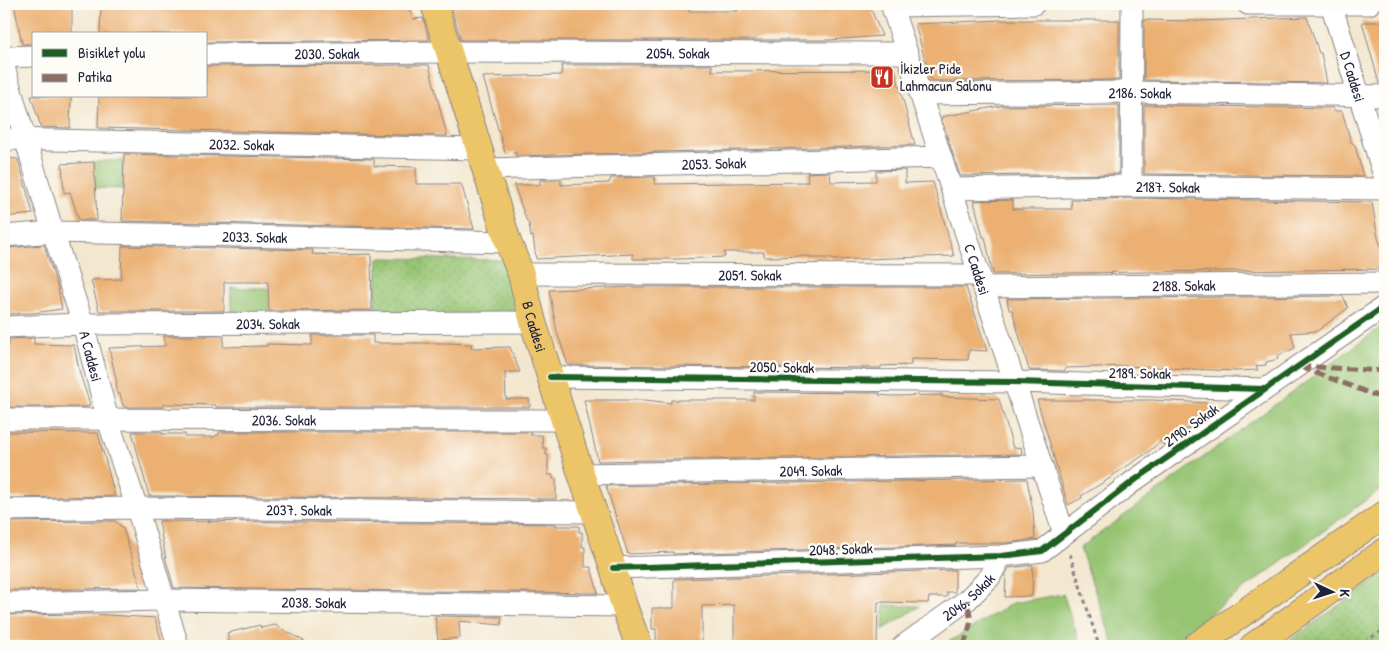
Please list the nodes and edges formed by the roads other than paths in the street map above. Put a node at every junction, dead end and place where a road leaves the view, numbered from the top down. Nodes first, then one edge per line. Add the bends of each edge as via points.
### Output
1 (434, 4) edge
2 (1034, 4) edge
3 (1132, 4) edge
4 (1248, 4) edge
5 (1331, 4) edge
6 (1369, 4) edge
7 (892, 5) edge
8 (449, 52) junction
9 (907, 53) junction
10 (208, 54) edge
11 (32, 56) edge
12 (4, 57) edge
13 (4, 67) edge
14 (1131, 92) junction
15 (920, 94) junction
16 (1360, 96) junction
17 (1385, 96) edge
18 (14, 139) edge
19 (941, 157) junction
20 (483, 159) junction
21 (1385, 179) edge
22 (1131, 186) junction
23 (952, 189) junction
24 (1385, 189) edge
25 (53, 232) junction
26 (4, 236) edge
27 (508, 242) junction
28 (521, 274) junction
29 (981, 281) junction
30 (1385, 283) edge
31 (1385, 306) edge
32 (533, 322) junction
33 (83, 324) junction
34 (4, 327) edge
35 (550, 378) junction
36 (1014, 382) junction
37 (1264, 389) junction
38 (4, 419) edge
39 (108, 420) junction
40 (564, 420) junction
41 (1042, 466) junction
42 (581, 474) junction
43 (137, 508) junction
44 (4, 510) edge
45 (593, 512) junction
46 (1385, 514) edge
47 (1064, 534) junction
48 (1385, 542) edge
49 (1385, 551) edge
50 (1001, 556) junction
51 (613, 568) junction
52 (164, 600) junction
53 (4, 603) edge
54 (624, 606) junction
55 (1282, 625) junction
56 (178, 646) edge
57 (639, 646) edge
58 (903, 646) edge
59 (1196, 646) edge
60 (1253, 646) edge

1 - 8 main road, B Caddesi
2 - 7 street
3 - 14 street
4 - 5 street
5 - 6 street
5 - 16 street, D Caddesi
7 - 9 street, C Caddesi
8 - 9 street, 2054. Sokak
8 - 10 street, 2030. Sokak
8 - 20 main road, B Caddesi
9 - 15 street, C Caddesi
11 - 12 street
13 - 18 street, A Caddesi
14 - 15 street, 2186. Sokak
14 - 16 street, 2186. Sokak
14 - 22 street
15 - 19 street, C Caddesi
16 - 17 street, 2186. Sokak
16 - 21 street, D Caddesi
18 - 20 street, 2032. Sokak
18 - 25 street, A Caddesi
19 - 20 street, 2053. Sokak
19 - 23 street, C Caddesi
20 - 27 main road, B Caddesi
22 - 23 street, 2187. Sokak
22 - 24 street, 2187. Sokak
23 - 29 street, C Caddesi
25 - 26 street, 2033. Sokak
25 - 27 street, 2033. Sokak
25 - 33 street, A Caddesi
27 - 28 main road, B Caddesi
28 - 29 street, 2051. Sokak
28 - 32 main road, B Caddesi
29 - 30 street, 2188. Sokak
29 - 36 street, C Caddesi
31 - 37 street, 2190. Sokak
32 - 33 street, 2034. Sokak
32 - 35 main road, B Caddesi
33 - 34 street, 2034. Sokak
33 - 39 street, A Caddesi
35 - 36 street, 2050. Sokak
35 - 40 main road, B Caddesi
36 - 37 street, 2189. Sokak
36 - 41 street, C Caddesi
37 - 47 street, 2190. Sokak
38 - 39 street, 2036. Sokak
39 - 40 street, 2036. Sokak
39 - 43 street, A Caddesi
40 - 42 main road, B Caddesi
41 - 42 street, 2049. Sokak
41 - 47 street, C Caddesi
42 - 45 main road, B Caddesi
43 - 44 street, 2037. Sokak
43 - 45 street, 2037. Sokak
43 - 52 street, A Caddesi
45 - 51 main road, B Caddesi
46 - 59 main road
47 - 50 street, 2048. Sokak via 1042,551
48 - 55 main road via 1285,613
49 - 55 main road
50 - 51 street, 2048. Sokak
50 - 58 street, 2046. Sokak via 990,576 967,600
51 - 54 main road, B Caddesi
52 - 53 street, 2038. Sokak
52 - 54 street, 2038. Sokak
52 - 56 street, A Caddesi
54 - 57 main road, B Caddesi
55 - 60 main road

